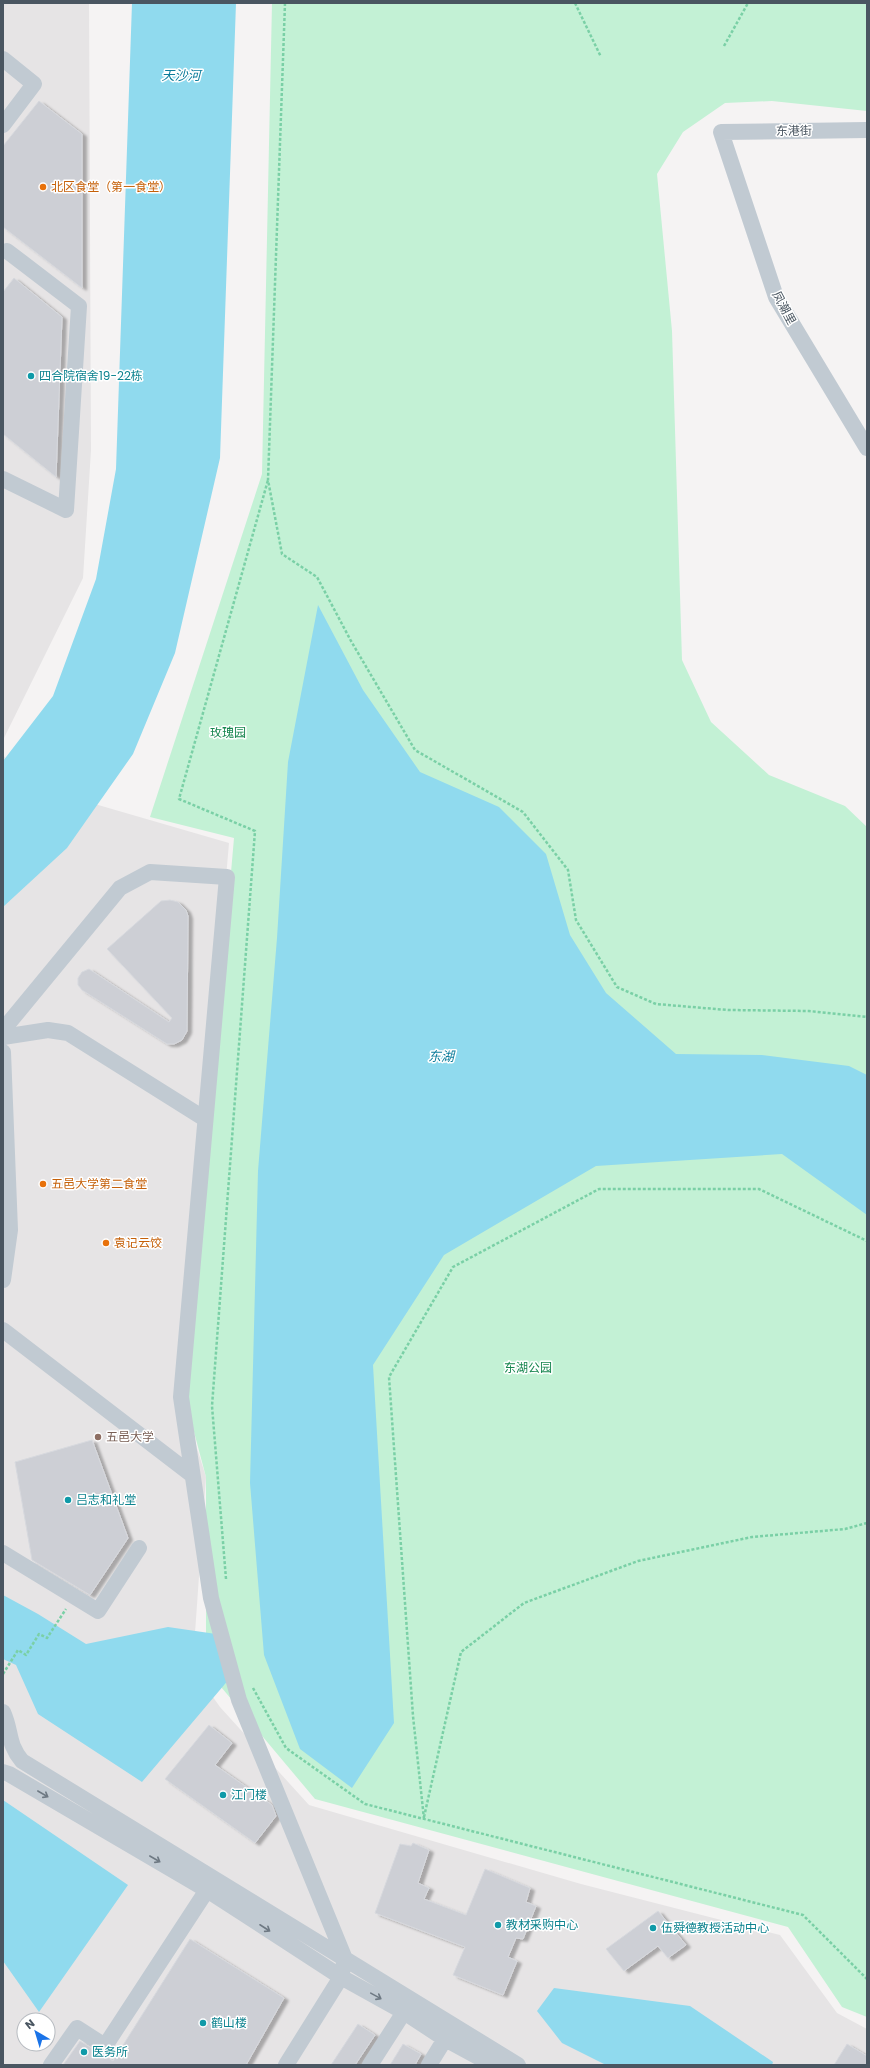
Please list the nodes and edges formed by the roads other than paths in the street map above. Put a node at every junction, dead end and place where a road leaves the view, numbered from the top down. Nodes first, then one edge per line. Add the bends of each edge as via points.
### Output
1 (3, 59) edge
2 (3, 125) edge
3 (867, 130) edge
4 (721, 132) joint
5 (4, 252) edge
6 (867, 448) edge
7 (3, 480) edge
8 (3, 1030) edge
9 (3, 1037) edge
10 (3, 1052) edge
11 (205, 1119) junction
12 (3, 1280) edge
13 (3, 1330) edge
14 (192, 1475) junction
15 (139, 1548) dead end
16 (3, 1553) edge
17 (3, 1712) edge
18 (6, 1773) edge
19 (207, 1890) junction
20 (345, 1959) junction
21 (341, 1977) junction
22 (404, 2012) junction
23 (445, 2039) junction
24 (50, 2065) edge
25 (286, 2065) edge
26 (370, 2065) edge
27 (429, 2065) edge
28 (493, 2065) edge
29 (518, 2065) edge

1 - 2 street via 34,84
3 - 4 street, 东港街
4 - 6 street, 凤潮里 via 776,298
5 - 7 street via 79,306 66,510
8 - 11 street via 120,888 150,872 226,877
9 - 11 street via 48,1030 68,1033
10 - 12 street via 10,1230
11 - 14 street via 181,1397
13 - 14 street
14 - 20 street via 210,1598 239,1700
15 - 16 street via 98,1611
17 - 20 street via 8,1723 10,1741 22,1761
18 -> 19 street
19 -> 21 street
19 - 24 street via 105,2046 77,2028
20 - 21 street
20 - 29 street
21 -> 22 street
21 - 25 street
22 - 23 street
22 - 26 street
23 - 27 street
23 - 28 street

